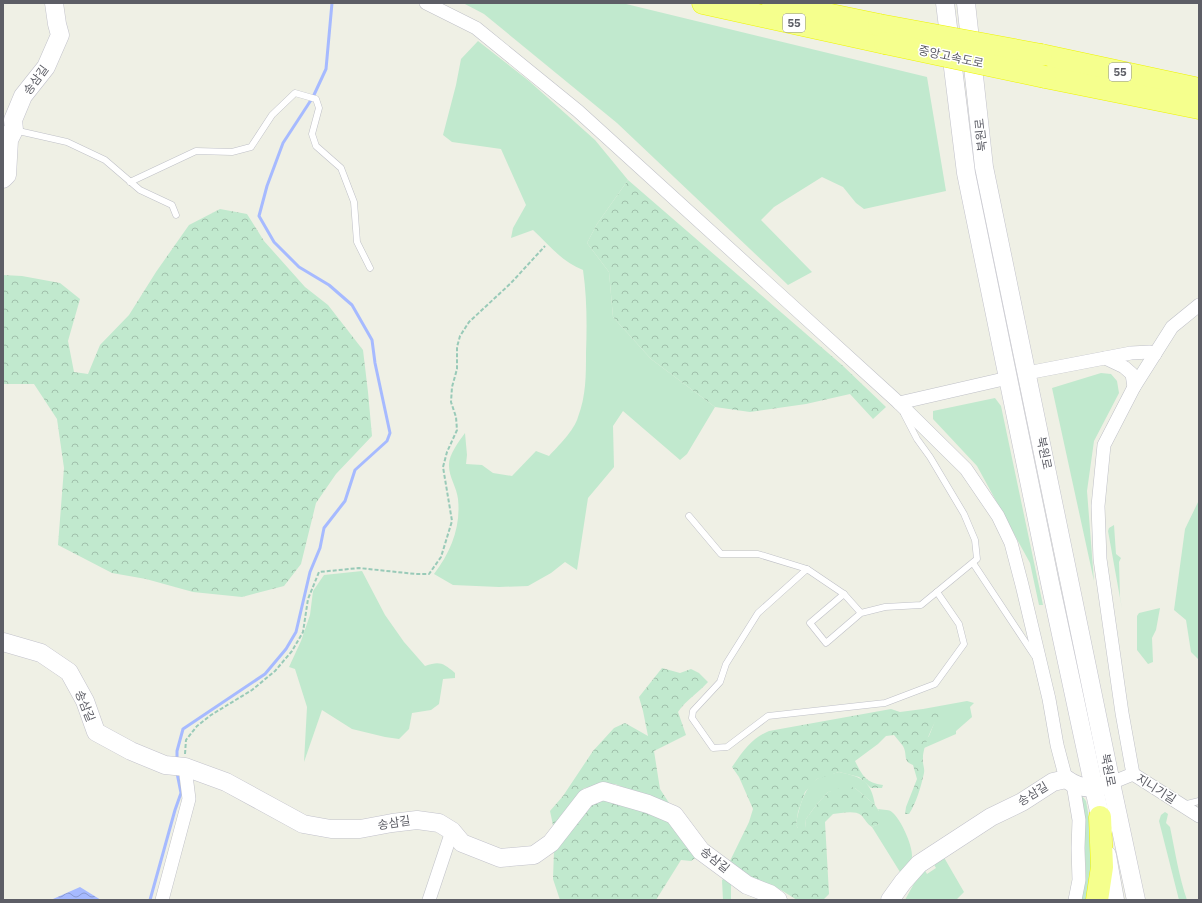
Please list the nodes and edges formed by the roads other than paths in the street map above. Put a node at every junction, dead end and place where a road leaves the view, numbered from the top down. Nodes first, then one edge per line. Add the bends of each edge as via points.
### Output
1 (54, 3) edge
2 (426, 3) edge
3 (703, 3) edge
4 (773, 3) edge
5 (946, 3) edge
6 (966, 3) edge
7 (882, 34) junction
8 (1199, 89) edge
9 (1199, 108) edge
10 (8, 130) edge
11 (3, 179) edge
12 (130, 182) junction
13 (176, 215) dead end
14 (370, 268) dead end
15 (1199, 305) edge
16 (1155, 354) junction
17 (1105, 358) junction
18 (1028, 373) junction
19 (1008, 378) junction
20 (1134, 387) junction
21 (899, 403) junction
22 (689, 516) dead end
23 (973, 563) junction
24 (807, 568) junction
25 (937, 592) junction
26 (844, 594) junction
27 (861, 613) junction
28 (3, 642) edge
29 (1040, 664) junction
30 (179, 767) junction
31 (1133, 774) junction
32 (1069, 782) junction
33 (1111, 783) junction
34 (1094, 789) junction
35 (1199, 801) edge
36 (1181, 805) junction
37 (1199, 816) edge
38 (1100, 817) junction
39 (452, 831) junction
40 (162, 900) edge
41 (428, 900) edge
42 (778, 900) edge
43 (890, 900) edge
44 (1075, 900) edge
45 (1097, 900) edge
46 (1115, 900) edge
47 (1136, 900) edge

1 - 10 street, 송삼길 via 60,35 46,67 23,96
2 - 21 street via 476,28 578,111
3 - 7 highway, 중앙고속도로 / 55
4 - 7 highway, 중앙고속도로 / 55
5 - 19 street, 북원로 via 966,173
6 - 18 street, 북원로 via 984,167
7 - 8 highway, 중앙고속도로 / 55, bridge via 1042,55
7 - 9 highway, 중앙고속도로 / 55, bridge via 1045,77
10 - 11 street, 송삼길 via 7,175
10 - 12 lane via 67,142 105,160
12 - 13 lane via 140,190 172,205
12 - 14 lane via 196,151 232,152 251,147 272,115 295,93 316,99 319,108 312,134 316,146 341,168 354,202 357,242
15 - 16 street via 1172,327
16 - 17 street via 1131,353
16 - 20 street
17 - 18 street
17 - 20 street via 1132,374
18 - 19 street
18 - 33 street, 북원로
19 - 21 street
19 - 34 street, 북원로
20 - 31 street via 1104,445 1098,506 1100,559
21 - 23 lane via 917,439 964,514 975,540 977,559
21 - 29 street via 966,469 998,516 1011,543
22 - 24 lane via 721,554 758,554
23 - 25 lane
23 - 29 lane
24 - 25 lane via 758,613 726,664 720,682 693,711 692,718 713,748 727,747 768,716 885,703 935,684 964,644 960,624
24 - 26 lane
25 - 27 lane via 921,605 885,607
26 - 27 lane
26 - 27 lane via 810,623 826,643
28 - 30 street, 송삼길 via 41,653 69,672 85,701 96,732 131,751 165,765
29 - 32 street
30 - 39 street, 송삼길 via 226,782 304,824 331,829 360,829 417,820 439,823
30 - 40 street via 189,799
31 - 33 street, 지니기길
31 - 36 street, 지니기길
32 - 34 street
32 - 43 street, 송삼길 via 1053,782 1022,802 990,817 919,864
32 - 44 street via 1080,820 1079,880
33 - 34 street
33 - 47 street, 북원로
34 - 38 street, 북원로
35 - 36 lane
36 - 37 street, 지니기길
38 - 45 highway via 1102,867
38 - 46 street, 북원로
39 - 41 street
39 - 42 street, 송삼길 via 462,843 500,858 534,855 551,843 586,798 603,791 648,804 674,815 701,851 747,885

